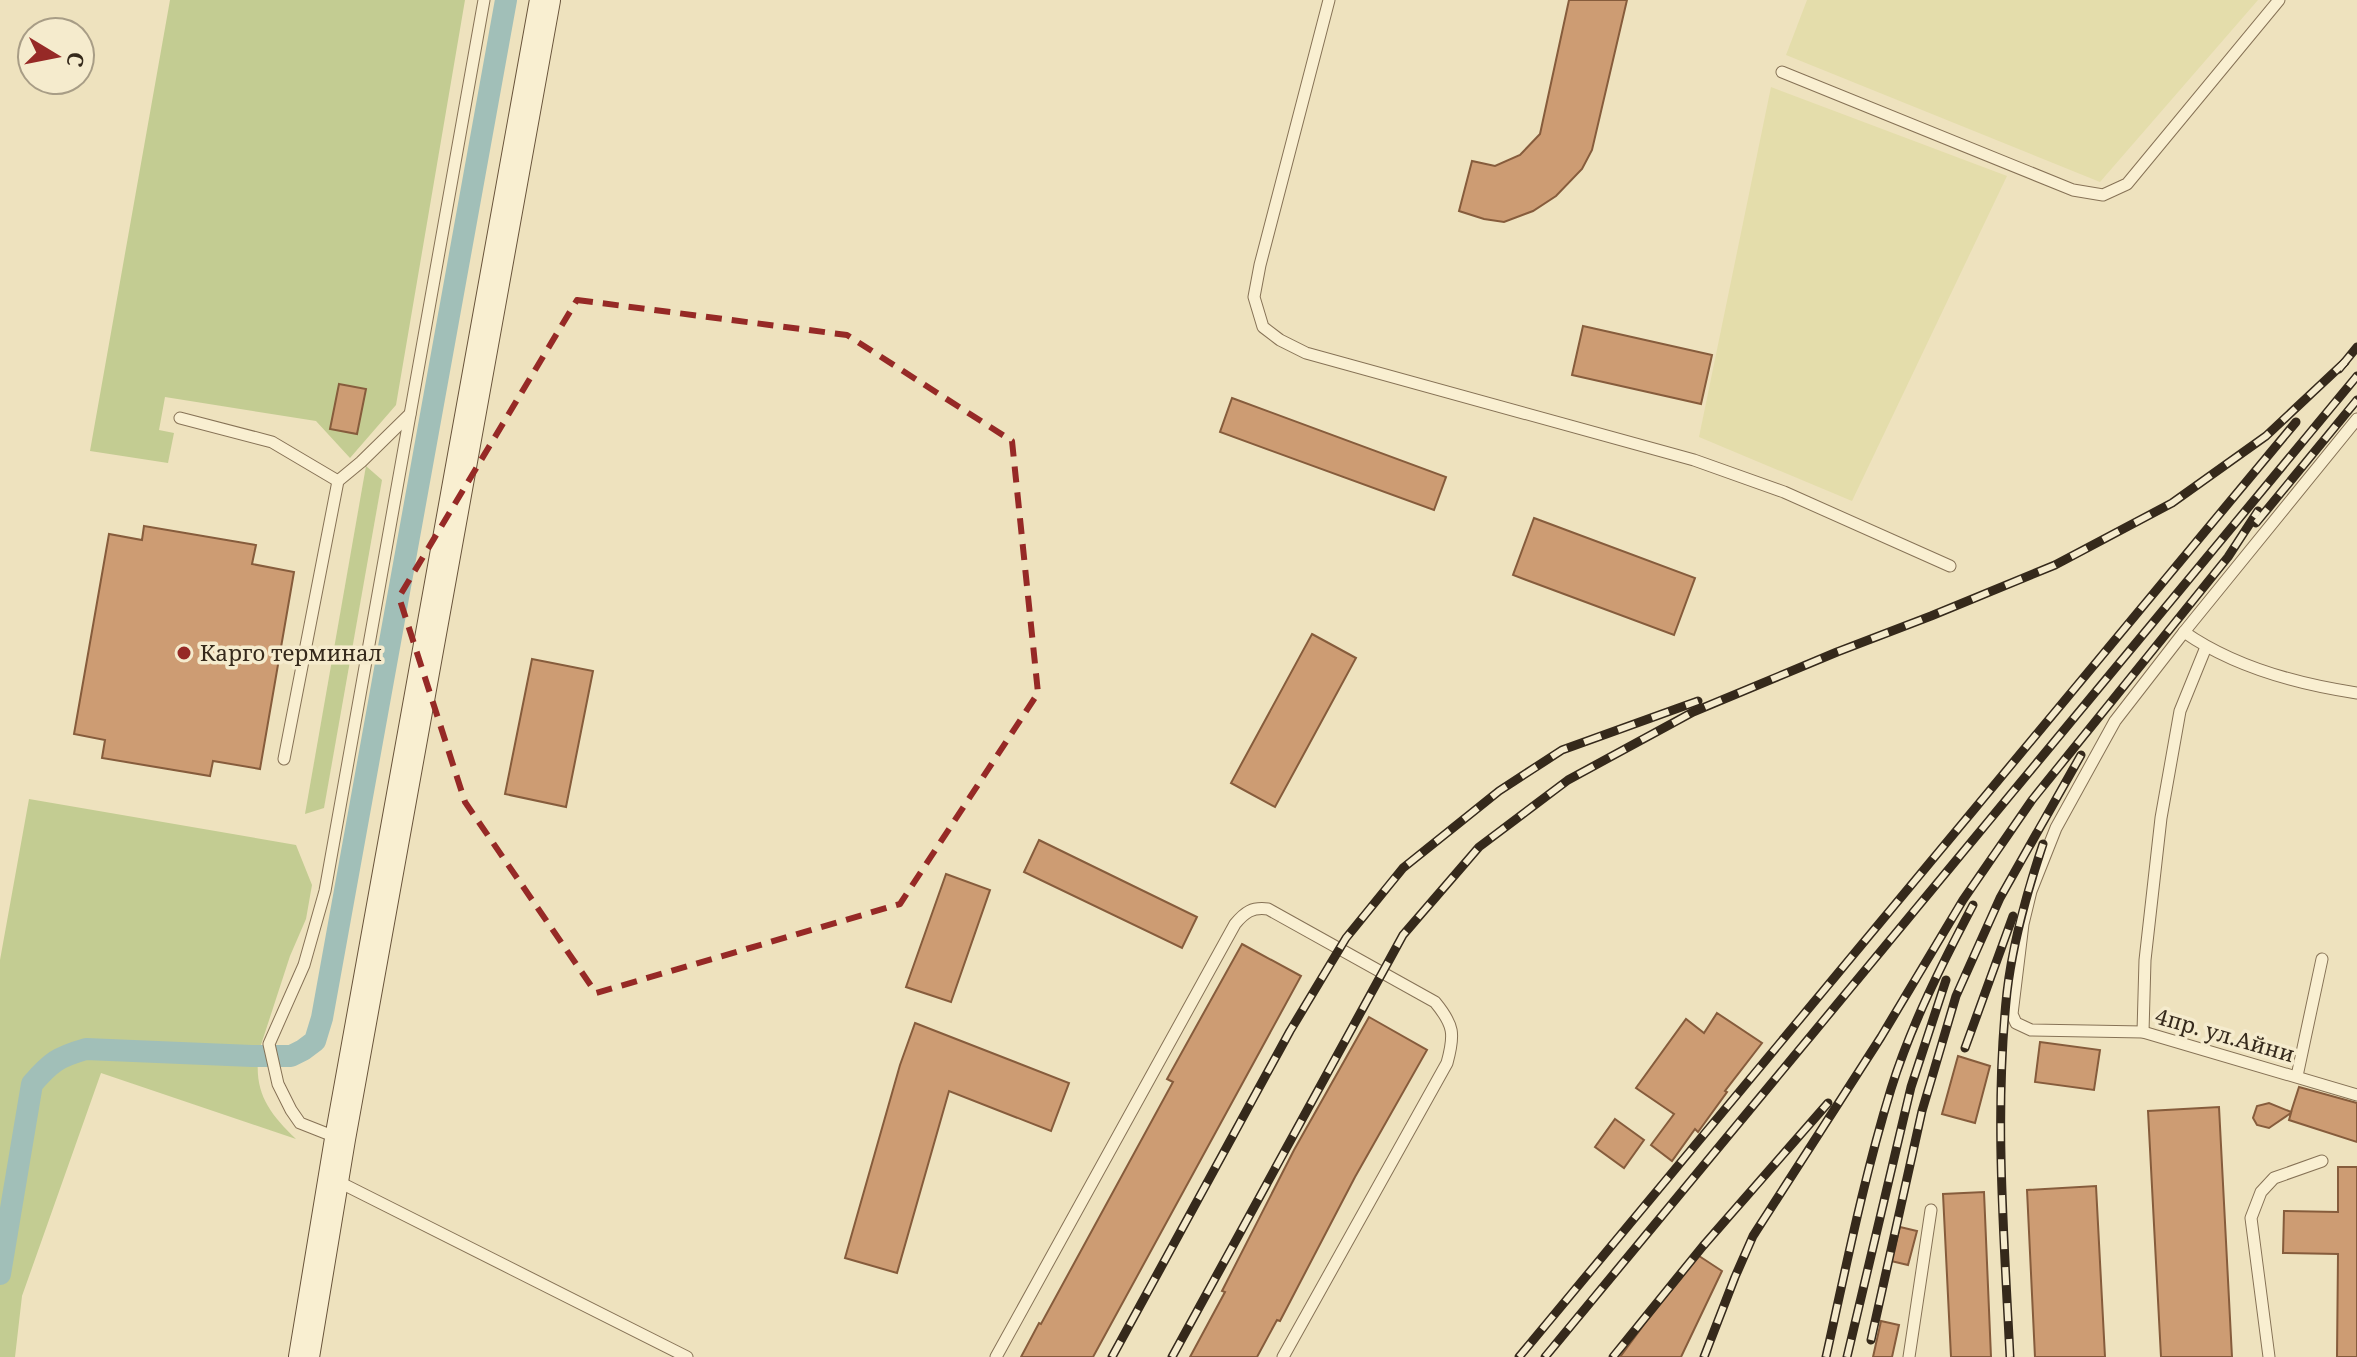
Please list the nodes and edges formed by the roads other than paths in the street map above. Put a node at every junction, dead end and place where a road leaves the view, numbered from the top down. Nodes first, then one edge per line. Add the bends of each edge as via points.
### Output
1 (484, 0) edge
2 (545, 0) edge
3 (1329, 0) edge
4 (2279, 0) edge
5 (1782, 72) dead end
6 (410, 413) junction
7 (180, 418) dead end
8 (2357, 419) edge
9 (338, 481) junction
10 (1950, 566) dead end
11 (2184, 632) junction
12 (2206, 647) junction
13 (2357, 693) edge
14 (284, 759) dead end
15 (2322, 959) dead end
16 (2143, 1032) junction
17 (2297, 1076) junction
18 (2357, 1095) edge
19 (340, 1139) junction
20 (2322, 1161) dead end
21 (333, 1179) junction
22 (1931, 1210) dead end
23 (304, 1357) edge
24 (687, 1357) edge
25 (996, 1357) edge
26 (1283, 1357) edge
27 (1909, 1357) edge
28 (2269, 1357) edge

1 - 6 lane
2 - 19 street
3 - 10 lane via 1258,276 1254,297 1263,327 1306,353 1709,465 1784,492
4 - 5 lane via 2127,184 2103,195 2073,190
6 - 9 lane
6 - 19 lane via 325,891 304,965 269,1044 278,1084 300,1123
7 - 9 lane via 272,442
8 - 11 lane
9 - 14 lane
11 - 12 lane
11 - 16 lane, 4пр. ул.Айни via 2115,721 2056,828 2023,924 2012,1014 2016,1023 2031,1030
12 - 13 lane via 2317,687
12 - 16 lane via 2180,711 2161,818 2145,960
15 - 17 lane
16 - 17 lane, 4пр. ул.Айни
17 - 18 lane, 4пр. ул.Айни
19 - 21 street
20 - 28 lane via 2274,1178 2261,1192 2251,1218
21 - 23 street
21 - 24 lane
22 - 27 lane
25 - 26 lane via 1235,924 1254,907 1268,909 1435,1002 1450,1020 1453,1040 1447,1063

